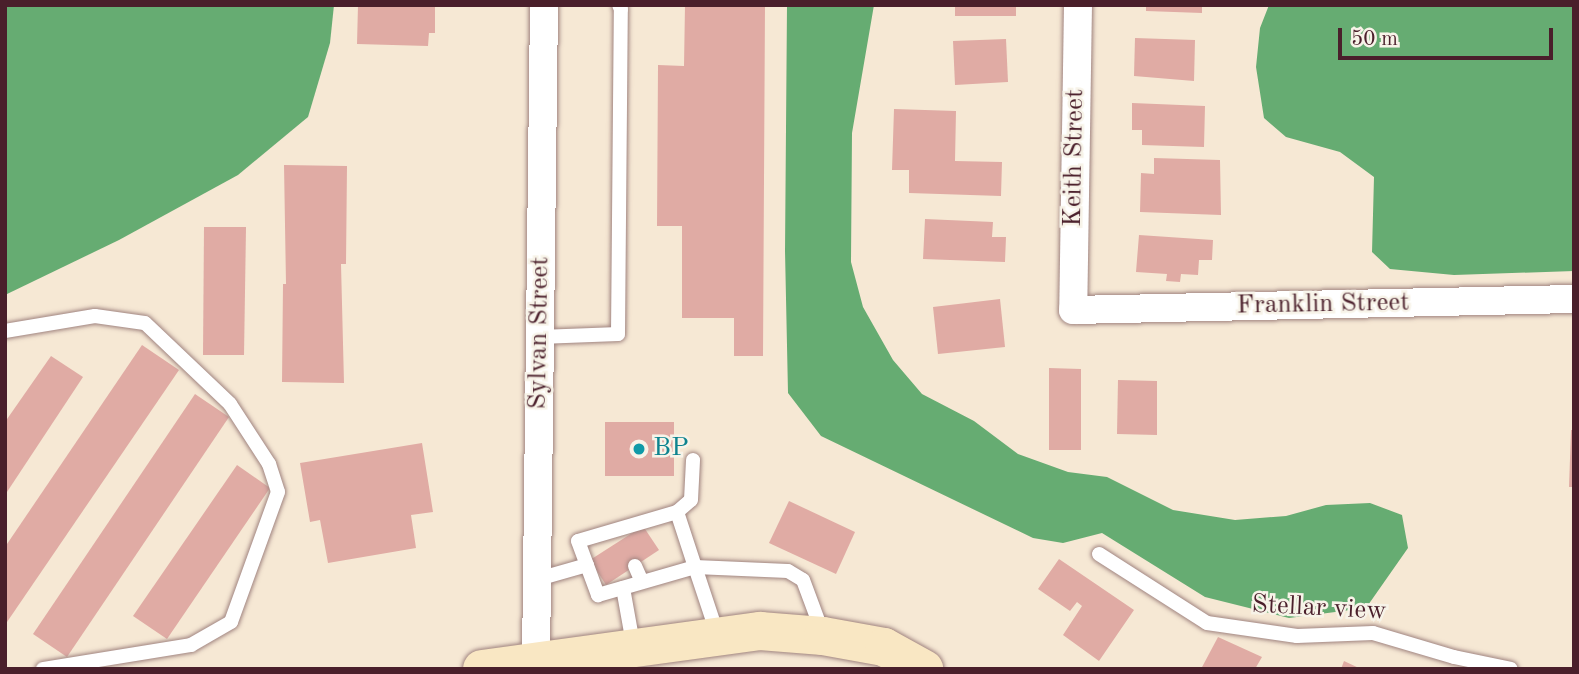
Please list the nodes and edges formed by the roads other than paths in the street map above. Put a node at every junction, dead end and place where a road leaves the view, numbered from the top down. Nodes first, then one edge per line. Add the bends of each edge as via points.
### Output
1 (544, 5) edge
2 (619, 5) edge
3 (1078, 5) edge
4 (1574, 299) edge
5 (1073, 310) joint
6 (5, 331) edge
7 (540, 337) junction
8 (693, 460) dead end
9 (677, 512) junction
10 (1099, 554) dead end
11 (587, 565) junction
12 (635, 566) dead end
13 (695, 567) junction
14 (537, 579) junction
15 (642, 582) junction
16 (623, 588) junction
17 (823, 636) junction
18 (718, 638) junction
19 (634, 649) junction
20 (536, 660) junction
21 (43, 669) edge
22 (482, 669) edge
23 (925, 669) edge
24 (1511, 669) edge

1 - 7 street, Sylvan Street
2 - 7 lane via 618,334
3 - 5 street, Keith Street
4 - 5 street, Franklin Street
6 - 21 lane via 95,316 145,323 230,404 269,464 278,492 231,622 191,645
7 - 14 street, Sylvan Street
8 - 9 lane via 691,500
9 - 11 lane via 619,535 578,541
9 - 13 lane
10 - 24 lane, Stellar view via 1207,623 1297,636 1373,632
11 - 14 lane
11 - 16 lane via 598,595
12 - 15 lane
13 - 15 lane
13 - 17 lane via 788,571 803,580
13 - 18 lane
14 - 20 street, Sylvan Street
15 - 16 lane
16 - 19 lane
17 - 18 street via 760,631
17 - 23 street via 884,647
18 - 19 street
19 - 20 street
20 - 22 street

